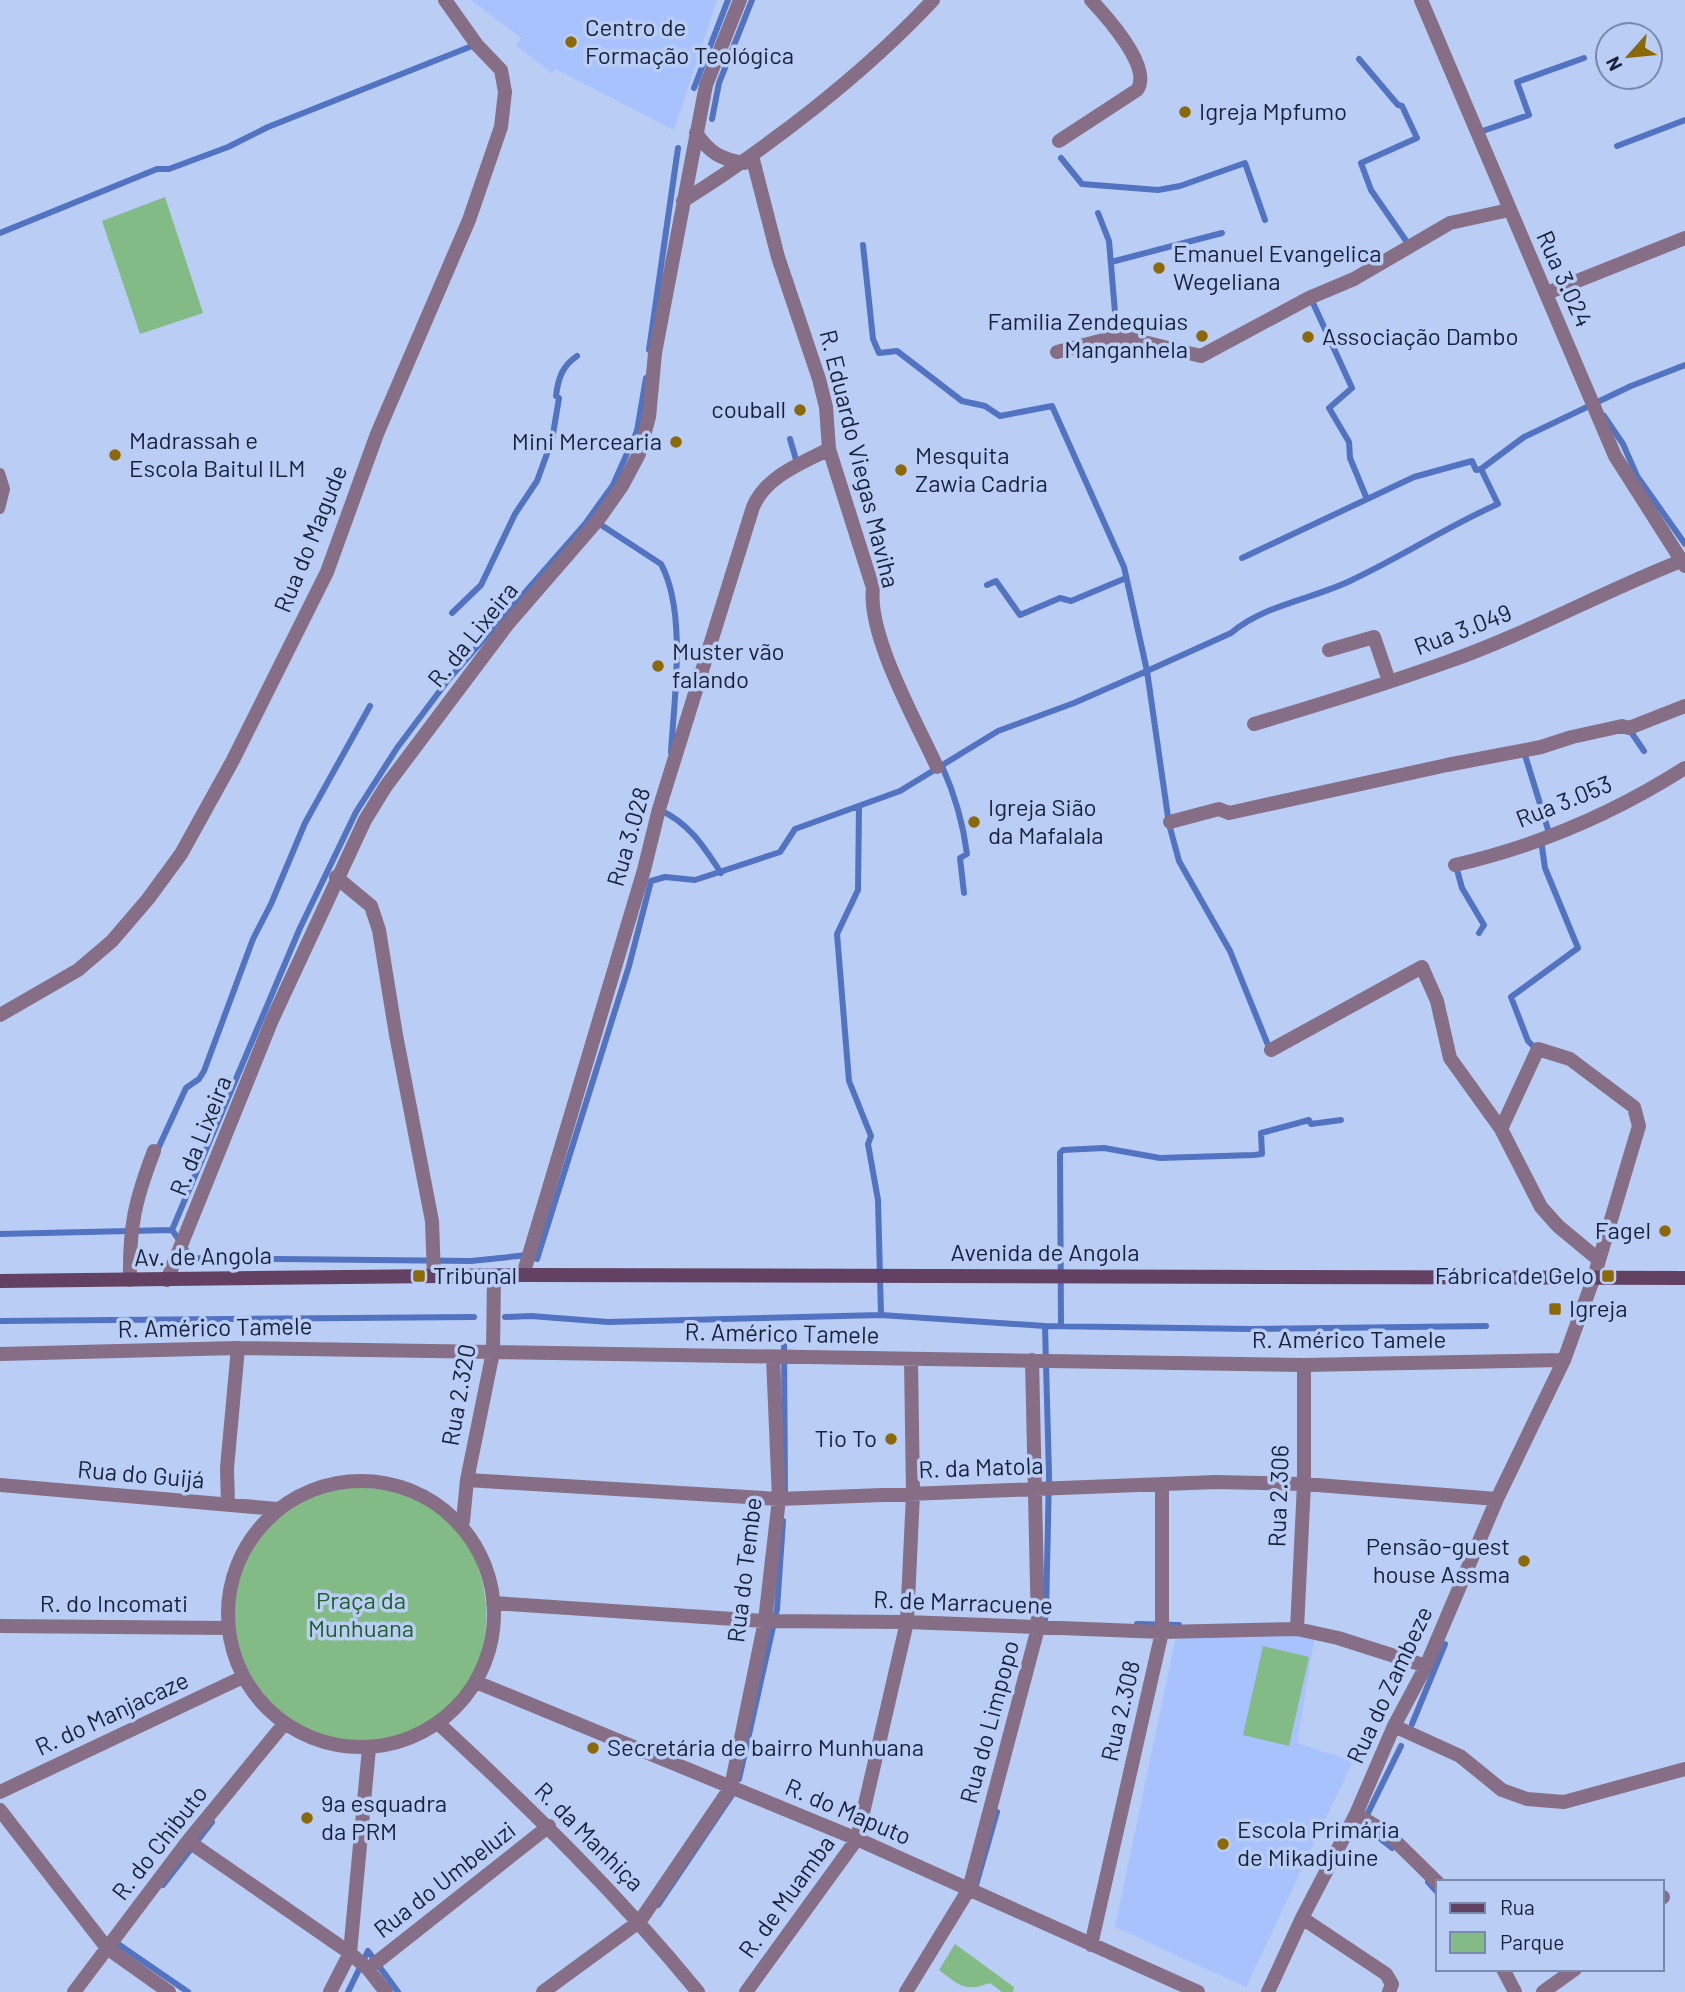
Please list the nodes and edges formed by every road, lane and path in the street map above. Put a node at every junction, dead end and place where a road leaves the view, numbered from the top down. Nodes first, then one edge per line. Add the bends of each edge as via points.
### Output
1 (445, 0) edge
2 (740, 0) edge
3 (933, 0) edge
4 (1091, 0) edge
5 (1421, 0) edge
6 (696, 133) junction
7 (1059, 141) dead end
8 (748, 160) junction
9 (683, 201) junction
10 (1509, 210) junction
11 (1685, 238) edge
12 (1547, 293) junction
13 (1057, 352) dead end
14 (829, 449) junction
15 (0, 473) edge
16 (0, 509) edge
17 (1683, 564) edge
18 (1329, 650) dead end
19 (1389, 681) junction
20 (1685, 706) edge
21 (1254, 724) dead end
22 (937, 767) dead end
23 (1685, 768) edge
24 (1170, 822) dead end
25 (1455, 865) dead end
26 (336, 877) junction
27 (0, 1016) edge
28 (1271, 1049) dead end
29 (1501, 1129) junction
30 (154, 1151) dead end
31 (1599, 1260) junction
32 (523, 1275) junction
33 (434, 1276) junction
34 (494, 1276) junction
35 (1594, 1277) junction
36 (405, 1278) joint
37 (1685, 1278) edge
38 (130, 1280) junction
39 (167, 1280) junction
40 (0, 1281) edge
41 (238, 1348) junction
42 (493, 1352) junction
43 (0, 1354) edge
44 (773, 1356) junction
45 (911, 1359) junction
46 (1032, 1360) junction
47 (1564, 1360) junction
48 (1304, 1365) junction
49 (467, 1480) junction
50 (1162, 1484) junction
51 (1304, 1484) junction
52 (0, 1485) edge
53 (1035, 1489) junction
54 (913, 1494) junction
55 (779, 1499) junction
56 (1497, 1499) junction
57 (228, 1505) junction
58 (278, 1509) junction
59 (463, 1521) junction
60 (493, 1603) junction
61 (765, 1621) junction
62 (907, 1622) junction
63 (0, 1626) edge
64 (228, 1628) junction
65 (1038, 1628) junction
66 (1297, 1629) junction
67 (1162, 1632) junction
68 (1426, 1667) junction
69 (243, 1677) junction
70 (476, 1682) junction
71 (438, 1723) junction
72 (285, 1724) junction
73 (1394, 1726) junction
74 (369, 1748) junction
75 (1685, 1769) edge
76 (731, 1787) junction
77 (0, 1792) edge
78 (0, 1810) edge
79 (1356, 1814) junction
80 (549, 1826) junction
81 (857, 1839) junction
82 (188, 1841) junction
83 (1436, 1881) edge
84 (969, 1889) junction
85 (1301, 1918) junction
86 (640, 1921) junction
87 (1091, 1945) junction
88 (107, 1948) junction
89 (349, 1953) junction
90 (368, 1969) junction
91 (1504, 1971) edge
92 (1572, 1971) edge
93 (74, 1992) edge
94 (169, 1992) edge
95 (330, 1992) edge
96 (386, 1992) edge
97 (543, 1992) edge
98 (698, 1992) edge
99 (746, 1992) edge
100 (906, 1992) edge
101 (1198, 1992) edge
102 (1268, 1992) edge
103 (1389, 1992) edge
104 (1515, 1992) edge
105 (1544, 1992) edge

1 - 27 street, Rua do Magude via 505,81 496,148 313,602 256,718 181,853 148,899 112,941 78,970
2 - 6 street, R. da Lixeira via 706,85
3 - 8 street
4 - 7 street via 1131,53 1142,76 1141,85
5 - 10 street, Rua 3.024
6 - 8 street via 708,151 724,159
6 - 9 street, R. da Lixeira
8 - 9 street
8 - 14 street, R. Eduardo Viegas Maviha via 822,392
9 - 26 street, R. da Lixeira via 655,353 649,417 639,454 622,486 571,554 508,625 386,786
10 - 12 street, Rua 3.024
10 - 13 street via 1450,223 1354,279 1201,356 1119,336
11 - 12 street
12 - 17 street, Rua 3.024 via 1615,456
14 - 22 street, R. Eduardo Viegas Maviha via 873,588 872,601 892,668
14 - 32 street, Rua 3.028 via 777,477 759,491 752,507
15 - 16 lane via 5,489
17 - 19 street, Rua 3.049
18 - 19 street via 1374,637
19 - 21 street, Rua 3.049
20 - 24 street via 1629,728 1228,813 1220,808
23 - 25 street, Rua 3.053 via 1583,825
26 - 33 street via 370,906 380,930 432,1221
26 - 39 street, R. da Lixeira via 272,1020
28 - 29 street via 1422,967 1437,1001 1450,1058
29 - 31 street via 1541,1207
29 - 31 street, Rua do Zambeze via 1538,1049 1570,1059 1634,1107 1639,1126
30 - 38 street via 129,1233
31 - 35 street, Rua do Zambeze
32 - 34 main road, Avenida de Angola
32 - 35 main road, Avenida de Angola
33 - 34 main road, Avenida de Angola
33 - 36 main road, Avenida de Angola
34 - 42 street, Rua 2.320
35 - 37 main road, Avenida de Angola
35 - 47 street, Rua do Zambeze
36 - 39 main road, Av. de Angola
38 - 39 main road, Av. de Angola
38 - 40 main road, Av. de Angola
41 - 42 street, R. Américo Tamele
41 - 43 street, R. Américo Tamele
41 - 57 street via 226,1468
42 - 44 street, R. Américo Tamele
42 - 49 street, Rua 2.320
44 - 45 street, R. Américo Tamele
44 - 55 street, Rua do Tembe
45 - 46 street, R. Américo Tamele
45 - 54 street, R. de Muamba
46 - 48 street, R. Américo Tamele
46 - 53 street, Rua do Limpopo
47 - 48 street, R. Américo Tamele
47 - 56 street, Rua do Zambeze
48 - 51 street, Rua 2.306
49 - 55 street, R. da Matola
49 - 59 street, Rua 2.320
50 - 51 street, R. da Matola
50 - 53 street, R. da Matola
50 - 67 street, Rua 2.308
51 - 56 street, R. da Matola
51 - 66 street, Rua 2.306
52 - 57 street, Rua do Guijá
53 - 54 street, R. da Matola
53 - 65 street, Rua do Limpopo
54 - 55 street, R. da Matola
54 - 62 street, R. de Muamba
55 - 61 street, Rua do Tembe
56 - 68 street, Rua do Zambeze
57 - 58 street, Rua do Guijá
58 - 59 street via 312,1490 349,1481 387,1484 430,1498
58 - 64 street via 255,1533 238,1562 229,1594
59 - 60 street via 487,1573
60 - 61 street, R. de Marracuene
60 - 70 street via 493,1631
61 - 62 street, R. de Marracuene
61 - 76 street, Rua do Tembe
62 - 65 street, R. de Marracuene
62 - 81 street, R. de Muamba
63 - 64 street, R. do Incomati
64 - 69 street
65 - 67 street, R. de Marracuene
65 - 84 street, Rua do Limpopo
66 - 67 street, R. de Marracuene
66 - 68 street, R. de Marracuene
67 - 87 street, Rua 2.308
68 - 73 street, Rua do Zambeze
69 - 72 street via 261,1703
69 - 77 street, R. do Manjacaze
70 - 71 street
70 - 76 street, R. do Maputo
71 - 74 street via 413,1738
71 - 80 street, R. da Manhiça
72 - 74 street via 331,1745
72 - 82 street, R. do Chibuto
73 - 75 street via 1460,1756 1502,1790 1528,1800 1564,1802
73 - 79 street, Rua do Zambeze
74 - 89 street
76 - 81 street, R. do Maputo
76 - 86 street
78 - 88 street
79 - 83 street via 1387,1833
79 - 85 street, Rua do Zambeze
80 - 86 street, R. da Manhiça
80 - 90 street, Rua do Umbeluzi
81 - 84 street, R. do Maputo
81 - 99 street, R. de Muamba
82 - 88 street, R. do Chibuto
82 - 89 street
84 - 87 street, R. do Maputo
84 - 100 street, Rua do Limpopo
85 - 102 street, Rua do Zambeze
85 - 103 street via 1386,1974 1392,1984
86 - 97 street
86 - 98 street, R. da Manhiça
87 - 101 street, R. do Maputo
88 - 93 street, R. do Chibuto
88 - 94 street
89 - 90 street
89 - 95 street
90 - 96 street
91 - 104 street
92 - 105 street

